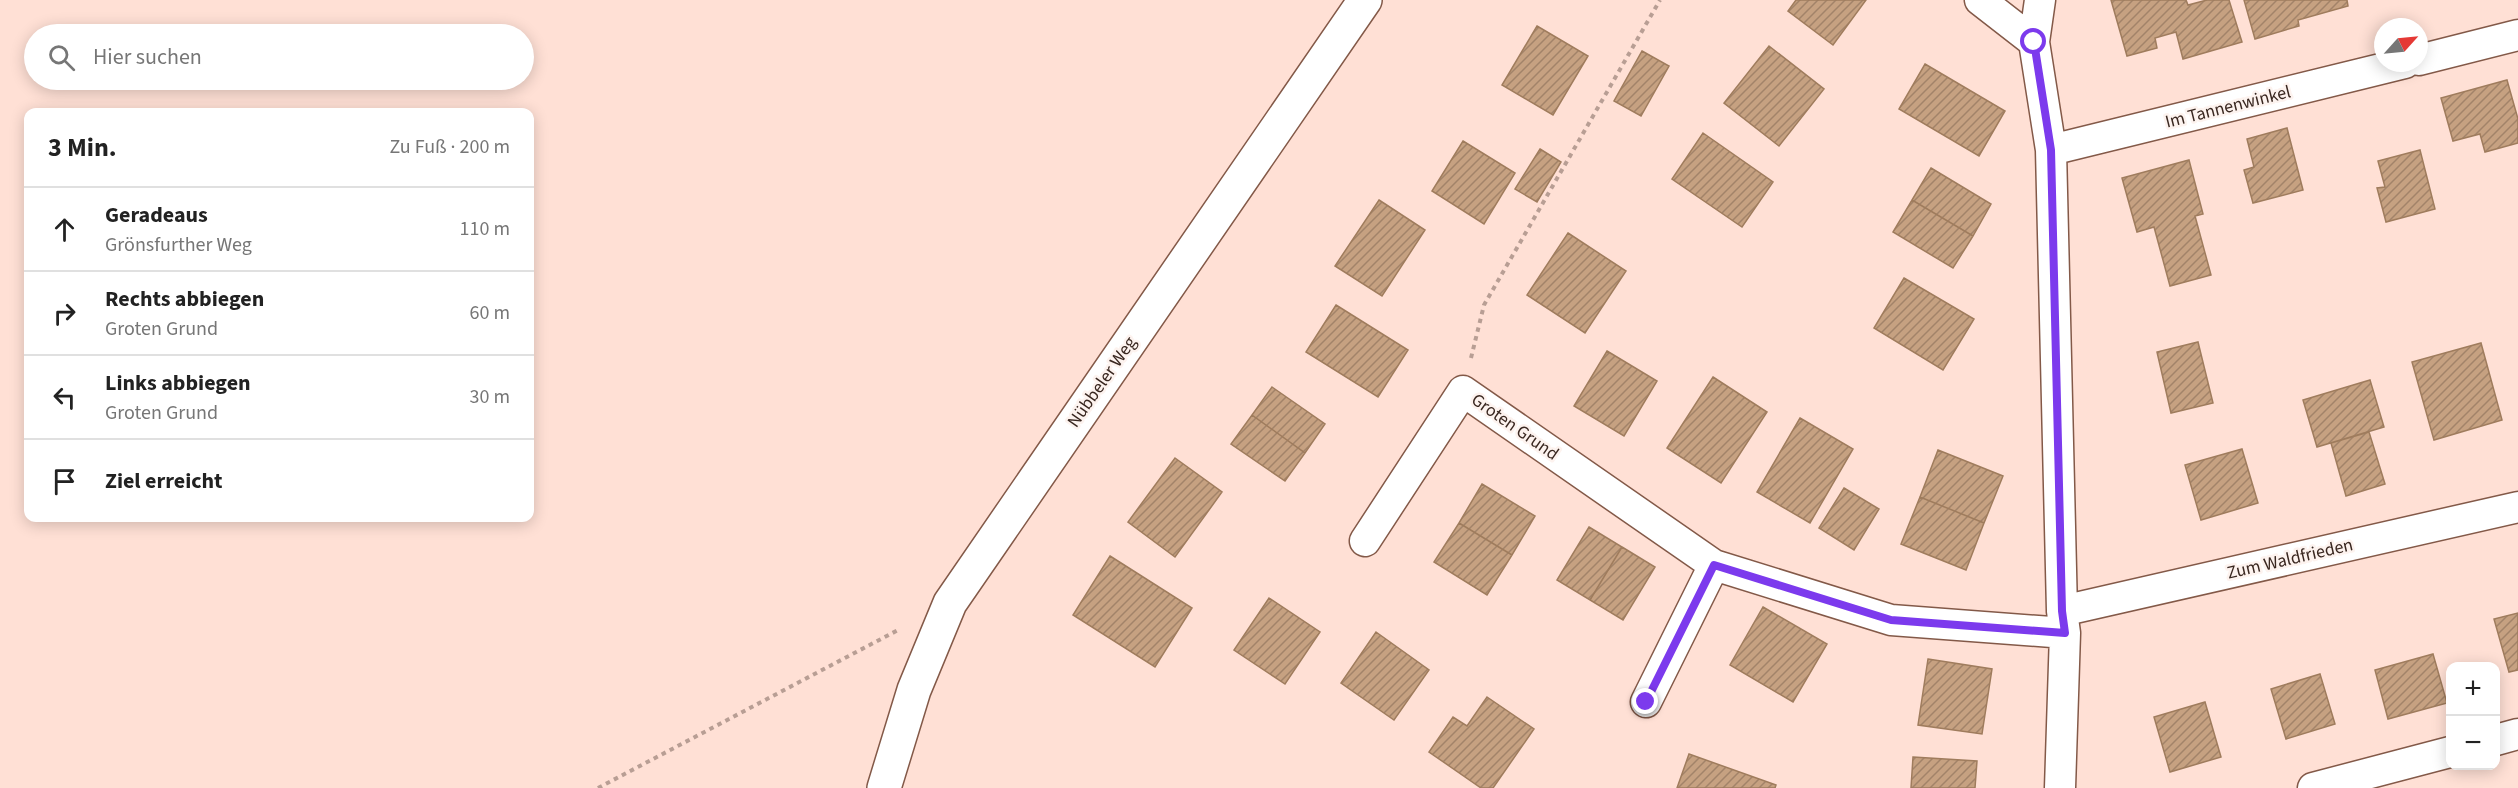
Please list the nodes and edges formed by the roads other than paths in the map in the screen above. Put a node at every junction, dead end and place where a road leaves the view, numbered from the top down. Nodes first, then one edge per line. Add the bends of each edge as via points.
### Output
1 (1365, 0) edge
2 (1980, 0) edge
3 (2040, 0) edge
4 (2518, 35) edge
5 (2034, 42) junction
6 (2428, 58) edge
7 (2374, 71) edge
8 (2051, 150) junction
9 (2518, 507) edge
10 (1365, 541) dead end
11 (1714, 565) junction
12 (2063, 622) junction
13 (1646, 702) dead end
14 (2518, 734) edge
15 (2500, 739) edge
16 (2446, 753) edge
17 (884, 788) edge
18 (2061, 788) edge
19 (2313, 788) edge

1 - 17 street, Nübbeler Weg via 950,603 914,690
2 - 5 street
3 - 5 street
4 - 6 street
5 - 8 street
7 - 8 street, Im Tannenwinkel
8 - 12 street
9 - 12 street, Zum Waldfrieden
10 - 11 street, Groten Grund via 1463,391
11 - 12 street, Groten Grund via 1891,620
11 - 13 street
12 - 18 street
14 - 15 street
16 - 19 street

